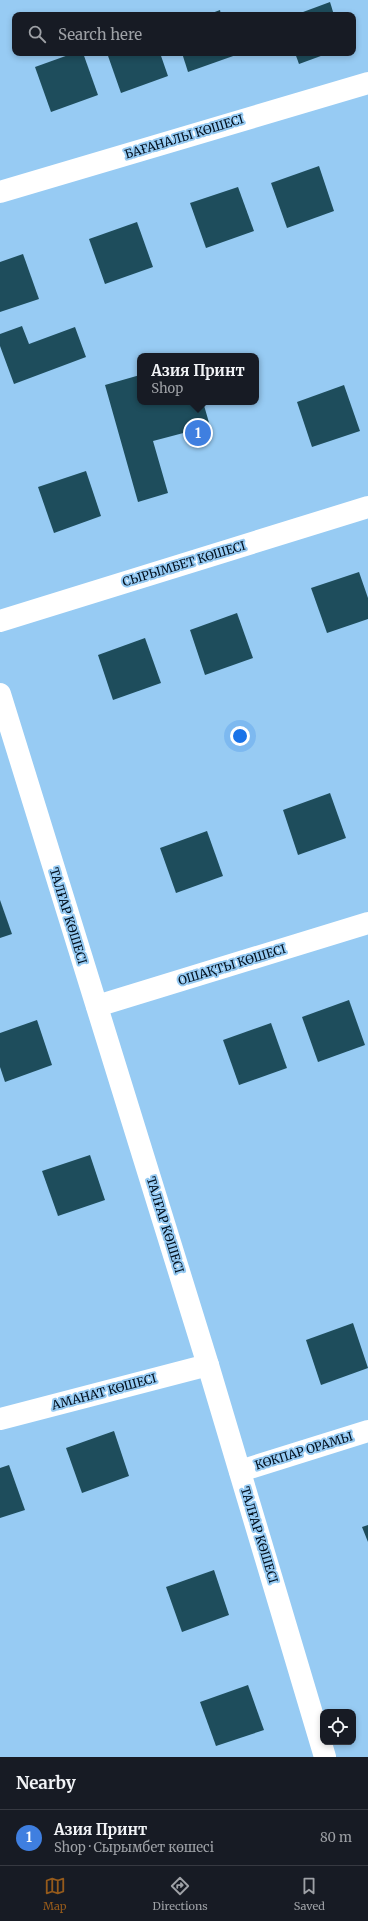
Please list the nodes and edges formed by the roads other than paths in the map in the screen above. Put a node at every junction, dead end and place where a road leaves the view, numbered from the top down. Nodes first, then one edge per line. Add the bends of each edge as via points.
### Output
1 (368, 83) edge
2 (0, 192) edge
3 (368, 507) edge
4 (0, 621) edge
5 (0, 694) edge
6 (368, 923) edge
7 (97, 1006) junction
8 (208, 1365) junction
9 (0, 1420) edge
10 (368, 1431) edge
11 (240, 1471) junction
12 (325, 1757) edge

1 - 2 street, БАҒАНАЛЫ КӨШЕСІ
3 - 4 street, СЫРЫМБЕТ КӨШЕСІ
5 - 7 street, ТАЛҒАР КӨШЕСІ
6 - 7 street, ОШАҚТЫ КӨШЕСІ
7 - 8 street, ТАЛҒАР КӨШЕСІ
8 - 9 street, АМАНАТ КӨШЕСІ
8 - 11 street, ТАЛҒАР КӨШЕСІ
10 - 11 street, КӨКПАР ОРАМЫ
11 - 12 street, ТАЛҒАР КӨШЕСІ

